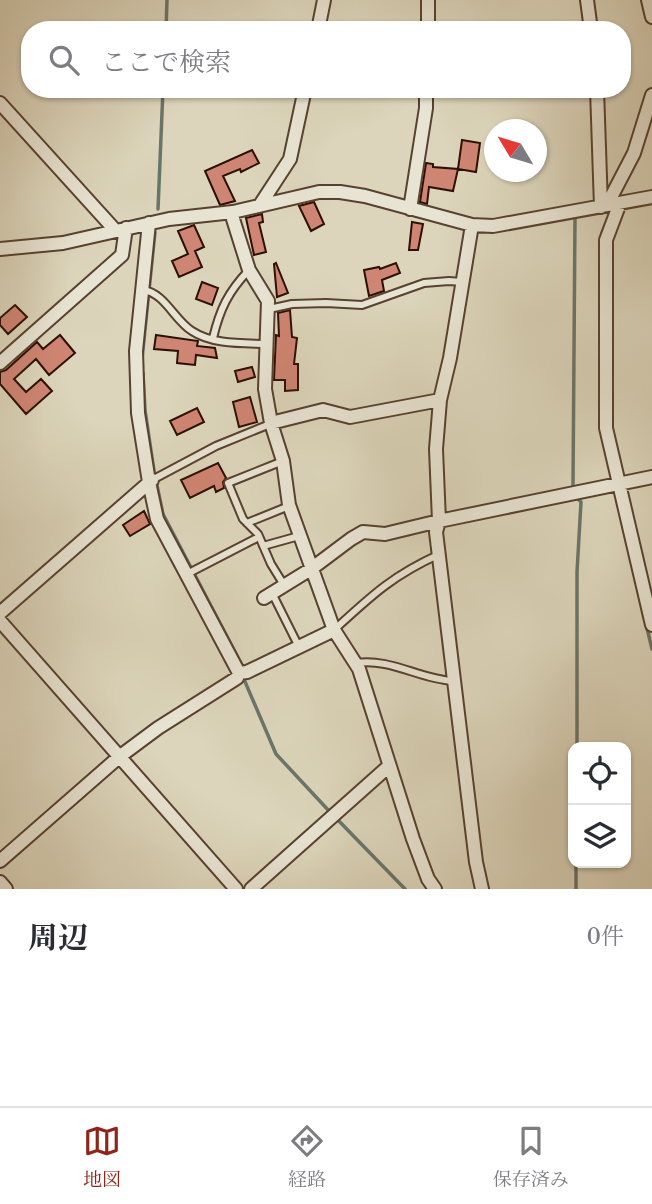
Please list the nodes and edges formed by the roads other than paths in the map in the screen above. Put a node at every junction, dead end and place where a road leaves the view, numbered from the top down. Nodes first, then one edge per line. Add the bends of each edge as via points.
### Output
1 (324, 0) edge
2 (428, 0) edge
3 (587, 0) edge
4 (648, 0) edge
5 (652, 17) edge
6 (320, 21) edge
7 (428, 21) edge
8 (590, 21) edge
9 (652, 95) edge
10 (303, 98) edge
11 (426, 98) edge
12 (598, 98) edge
13 (0, 103) edge
14 (652, 197) edge
15 (621, 203) junction
16 (260, 205) junction
17 (604, 206) junction
18 (410, 209) junction
19 (233, 212) junction
20 (149, 223) junction
21 (472, 225) junction
22 (120, 229) junction
23 (0, 249) edge
24 (249, 270) junction
25 (463, 282) junction
26 (147, 290) junction
27 (269, 309) junction
28 (213, 338) junction
29 (267, 344) junction
30 (0, 363) edge
31 (440, 400) junction
32 (271, 424) junction
33 (283, 461) junction
34 (652, 477) edge
35 (153, 479) junction
36 (616, 485) junction
37 (289, 506) junction
38 (439, 521) junction
39 (247, 523) junction
40 (299, 536) junction
41 (254, 539) dead end
42 (263, 546) junction
43 (440, 554) junction
44 (311, 569) junction
45 (192, 571) junction
46 (284, 585) junction
47 (268, 596) joint
48 (0, 613) edge
49 (0, 621) edge
50 (652, 625) edge
51 (334, 630) junction
52 (299, 647) junction
53 (354, 663) junction
54 (243, 673) junction
55 (453, 681) junction
56 (119, 757) junction
57 (389, 766) junction
58 (0, 861) edge
59 (0, 882) edge
60 (6, 889) edge
61 (236, 889) edge
62 (251, 889) edge
63 (435, 889) edge
64 (482, 889) edge

1 - 6 street
2 - 7 street
3 - 8 street
4 - 5 street
9 - 17 street via 634,153
10 - 16 street via 290,159
11 - 18 street
12 - 17 street
13 - 22 street
14 - 15 street
15 - 17 street
15 - 36 street via 606,240 606,428
16 - 18 street via 340,191
16 - 19 street
17 - 21 street via 493,226
18 - 21 street
19 - 20 street
19 - 24 street
20 - 22 street
20 - 26 street
21 - 25 street
22 - 23 street via 63,243
22 - 30 street via 122,255
24 - 27 street
24 - 28 lane via 230,290
25 - 27 lane via 424,283 362,305 292,303
25 - 31 street
26 - 28 lane via 192,331
26 - 35 street via 136,379 138,413
27 - 29 street
28 - 29 lane
29 - 32 street via 265,389
31 - 32 street via 350,417 323,410
31 - 38 street via 436,449
32 - 33 street
32 - 35 lane
33 - 37 street
33 - 39 lane via 228,483
34 - 36 street
35 - 45 street via 158,519
35 - 48 street
36 - 38 street
36 - 50 street
37 - 39 lane
37 - 40 street
38 - 43 street
38 - 44 street via 385,534 363,533
39 - 42 lane
40 - 42 lane
40 - 44 street
41 - 45 lane
42 - 46 lane
43 - 51 lane via 385,583
43 - 55 street
44 - 46 street
44 - 51 street
45 - 54 street
46 - 47 street
47 - 52 lane
49 - 56 street
51 - 52 street
51 - 53 street
52 - 54 street
53 - 55 lane via 392,664
53 - 57 street
54 - 56 street
55 - 64 street
56 - 58 street
56 - 61 street
57 - 62 street
57 - 63 street via 416,849
59 - 60 street

